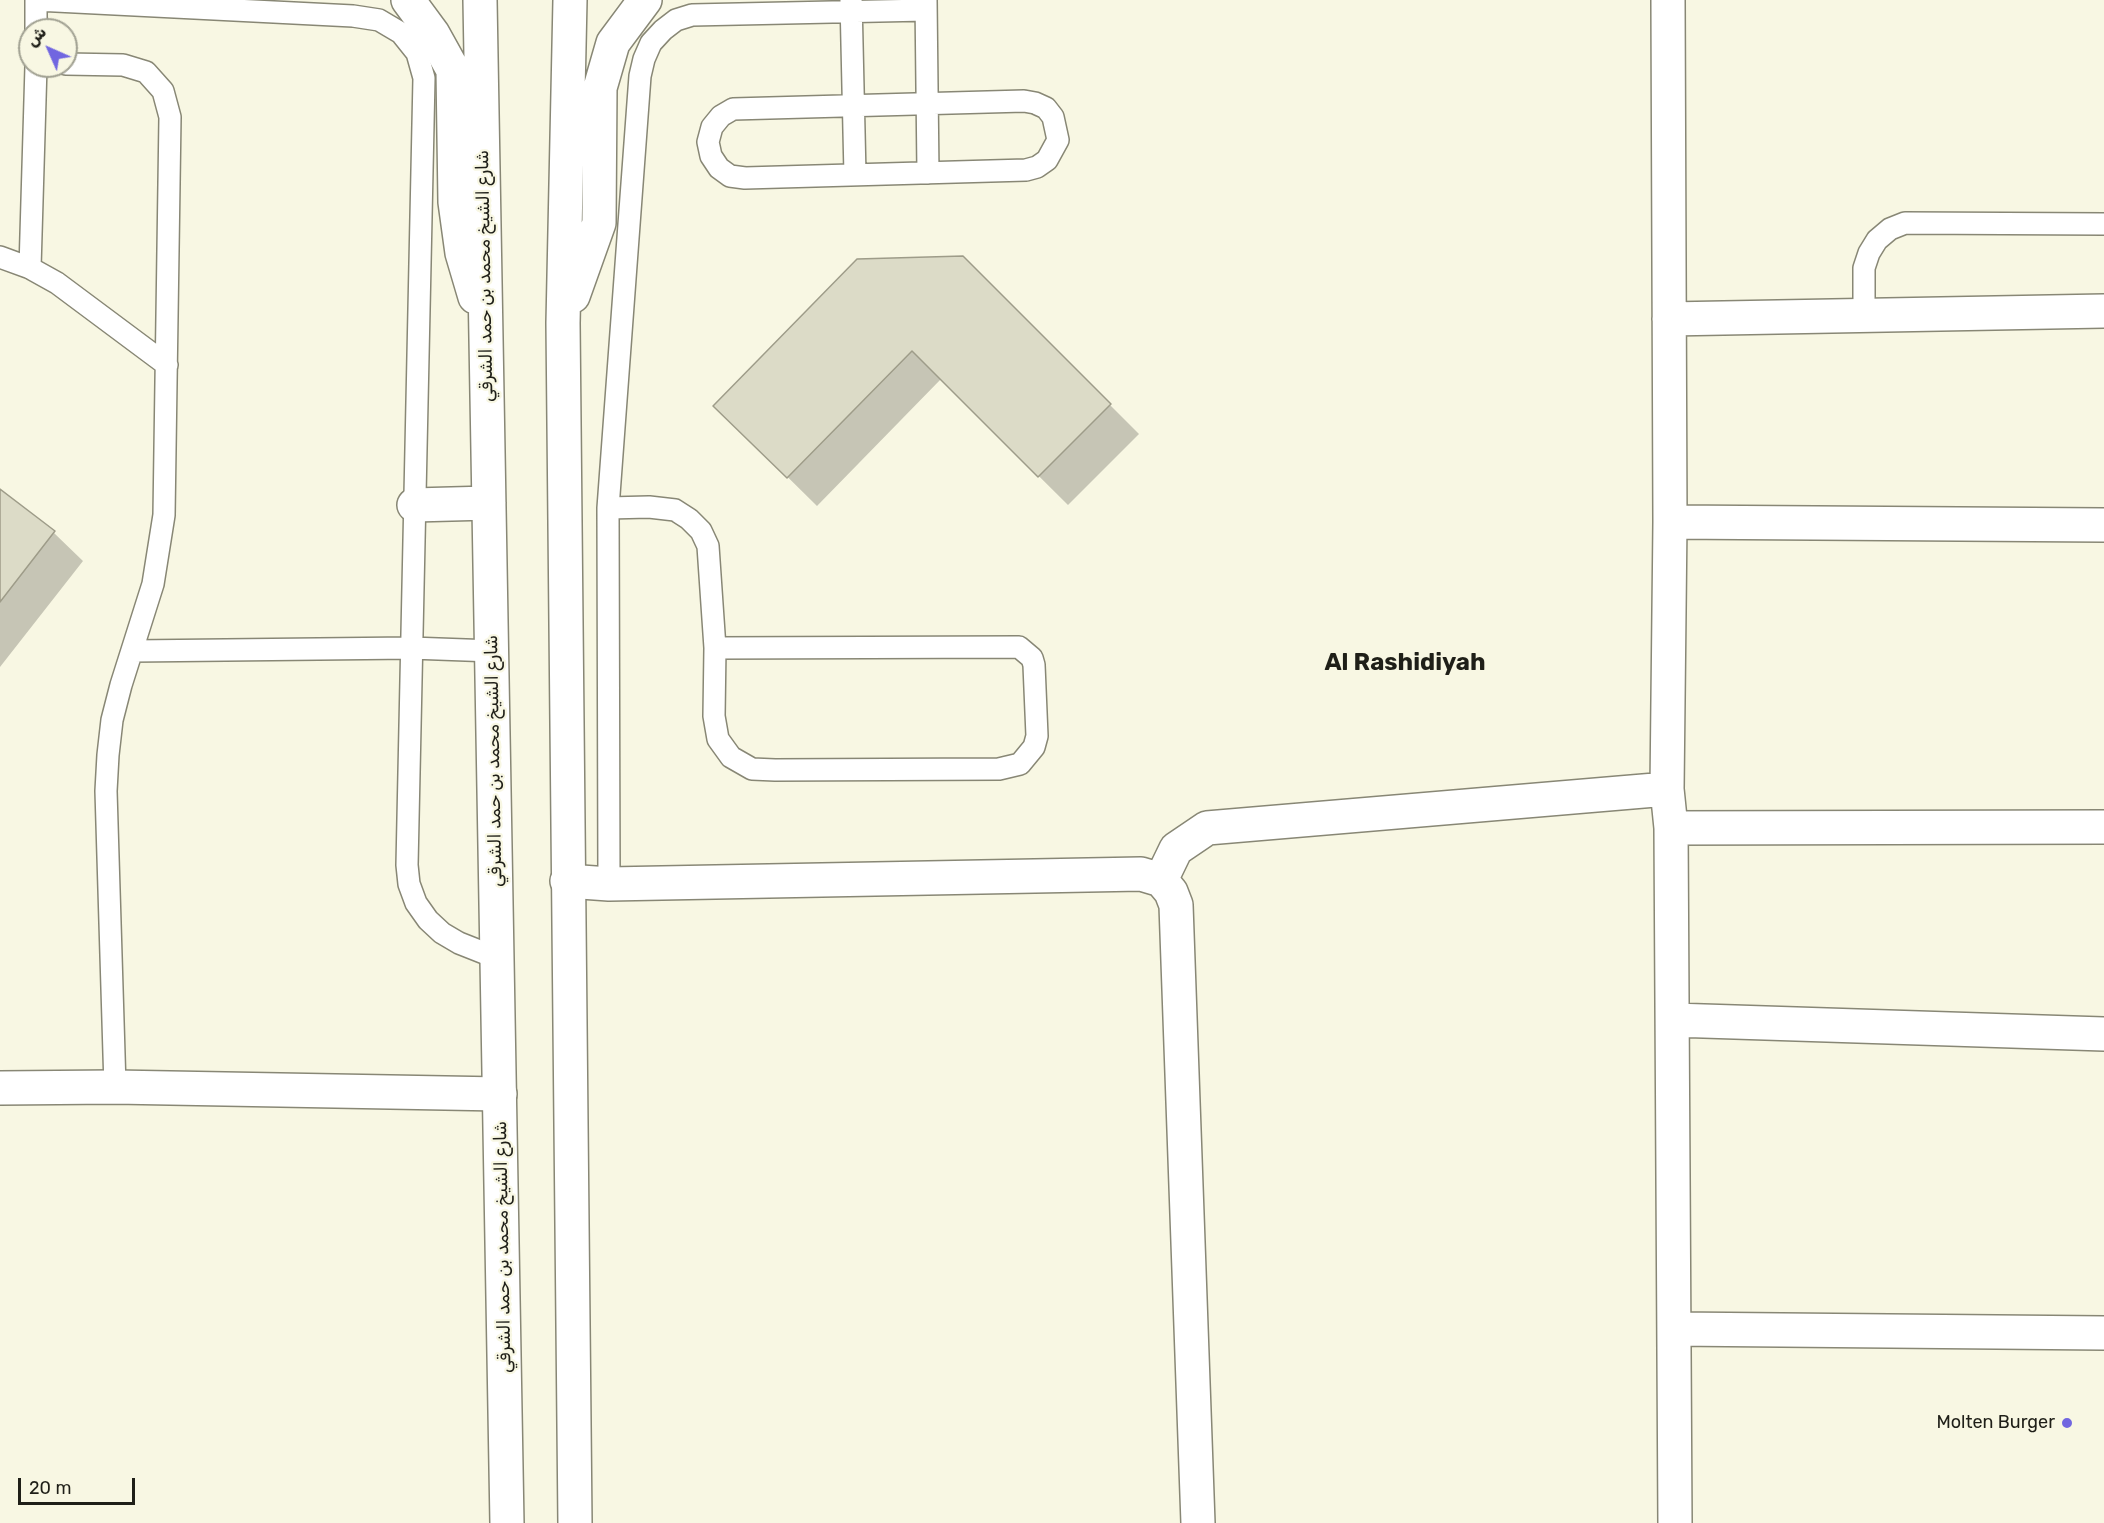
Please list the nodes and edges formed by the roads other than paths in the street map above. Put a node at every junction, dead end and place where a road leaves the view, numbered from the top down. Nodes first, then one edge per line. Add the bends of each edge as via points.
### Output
1 (36, 0) edge
2 (408, 0) edge
3 (480, 0) edge
4 (570, 0) edge
5 (645, 0) edge
6 (1668, 0) edge
7 (926, 5) edge
8 (851, 6) edge
9 (36, 18) edge
10 (78, 65) edge
11 (36, 78) edge
12 (927, 103) junction
13 (854, 105) junction
14 (928, 173) junction
15 (855, 175) junction
16 (2104, 224) edge
17 (0, 257) edge
18 (30, 268) junction
19 (2104, 311) edge
20 (1864, 315) junction
21 (1669, 319) junction
22 (563, 323) junction
23 (488, 341) junction
24 (167, 365) junction
25 (489, 503) junction
26 (414, 505) junction
27 (608, 508) junction
28 (1670, 522) junction
29 (2104, 525) edge
30 (411, 648) junction
31 (715, 648) junction
32 (133, 651) junction
33 (492, 651) junction
34 (1667, 789) junction
35 (2104, 827) edge
36 (1671, 828) junction
37 (1161, 880) junction
38 (567, 881) junction
39 (609, 884) junction
40 (497, 958) junction
41 (1673, 1020) junction
42 (2104, 1034) edge
43 (115, 1087) junction
44 (0, 1088) edge
45 (500, 1094) junction
46 (1674, 1329) junction
47 (2104, 1333) edge
48 (507, 1523) edge
49 (575, 1523) edge
50 (1198, 1523) edge
51 (1675, 1523) edge

1 - 9 lane
1 - 26 lane via 353,16 379,20 400,33 417,53 424,78
2 - 23 street via 434,34 453,70 455,202 462,253
3 - 23 street, شارع الشيخ محمد بن حمد الشرقي
4 - 22 street
5 - 22 street via 613,43 600,88 599,223
6 - 21 street
7 - 8 lane
7 - 12 lane
8 - 13 lane
8 - 27 lane via 692,15 669,25 651,43 640,76
10 - 24 lane via 134,67 155,80 168,103
11 - 18 lane
12 - 13 lane
12 - 14 lane
12 - 14 lane via 1035,102 1053,117 1058,140 1054,151 1037,167
13 - 15 lane
13 - 15 lane via 733,109 721,116 708,142 711,156 730,176
14 - 15 lane
16 - 20 lane via 1905,223 1890,229 1869,253 1864,268
17 - 18 lane
18 - 24 lane via 57,283
19 - 20 street
20 - 21 street
21 - 28 street
22 - 38 street
23 - 25 street, شارع الشيخ محمد بن حمد الشرقي
24 - 32 lane via 164,515 153,584
25 - 26 street
25 - 33 street, شارع الشيخ محمد بن حمد الشرقي
26 - 30 lane
27 - 31 lane via 675,510 700,531 711,563
27 - 39 lane
28 - 29 street
28 - 34 street
30 - 32 lane
30 - 33 lane
30 - 40 lane via 406,865 409,884 416,903 442,933
31 - 31 lane via 714,716 718,739 731,757 752,769 1010,768 1020,764 1034,747 1034,665 1019,647
32 - 43 lane via 112,720 106,791
33 - 40 street, شارع الشيخ محمد بن حمد الشرقي
34 - 36 street
34 - 37 street via 1207,828 1176,849
35 - 36 street
36 - 41 street
37 - 39 street via 1141,874
37 - 50 street via 1176,905
38 - 39 street
38 - 49 street
40 - 45 street, شارع الشيخ محمد بن حمد الشرقي
41 - 42 street
41 - 46 street
43 - 44 street
43 - 45 street
45 - 48 street, شارع الشيخ محمد بن حمد الشرقي
46 - 47 street
46 - 51 street

